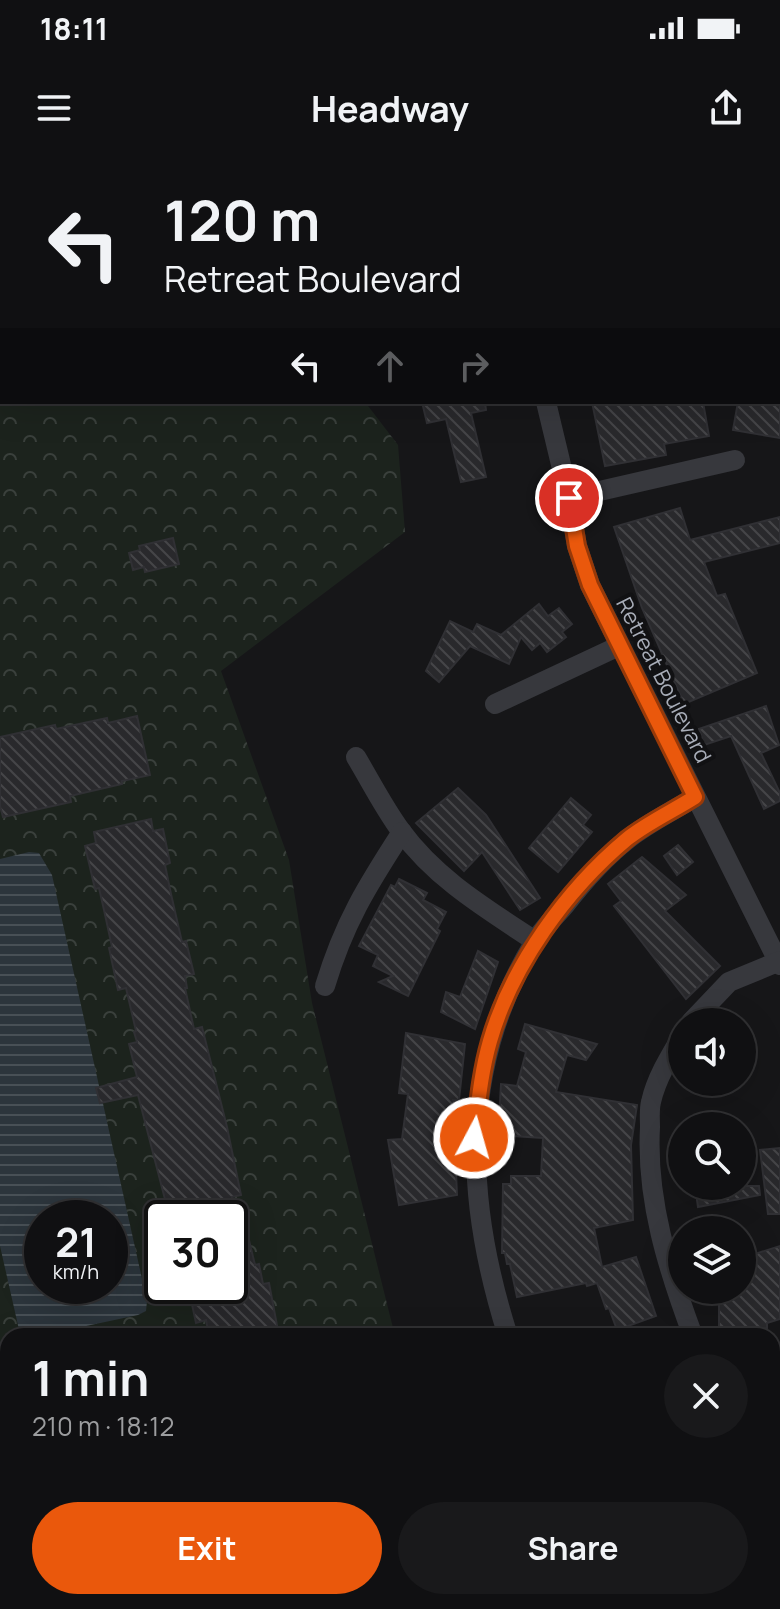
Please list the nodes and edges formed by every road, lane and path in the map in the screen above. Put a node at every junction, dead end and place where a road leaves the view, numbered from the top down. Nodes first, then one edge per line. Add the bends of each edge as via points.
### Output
1 (546, 404) edge
2 (735, 460) dead end
3 (569, 498) junction
4 (619, 646) junction
5 (495, 704) dead end
6 (356, 757) dead end
7 (695, 797) junction
8 (402, 832) junction
9 (535, 941) junction
10 (779, 962) edge
11 (325, 986) dead end
12 (704, 1008) edge
13 (668, 1060) edge
14 (506, 1328) edge
15 (690, 1328) edge

1 - 3 street, Retreat Boulevard
2 - 3 street
3 - 4 street, Retreat Boulevard via 590,585
4 - 5 street
4 - 7 street, Retreat Boulevard
6 - 8 street
7 - 9 street via 628,839
7 - 10 street, Retreat Boulevard
8 - 9 street via 463,893
8 - 11 street via 338,940
9 - 14 street via 490,1041 474,1138 481,1233
10 - 12 street via 729,982
13 - 15 street via 651,1103 653,1199 670,1275

